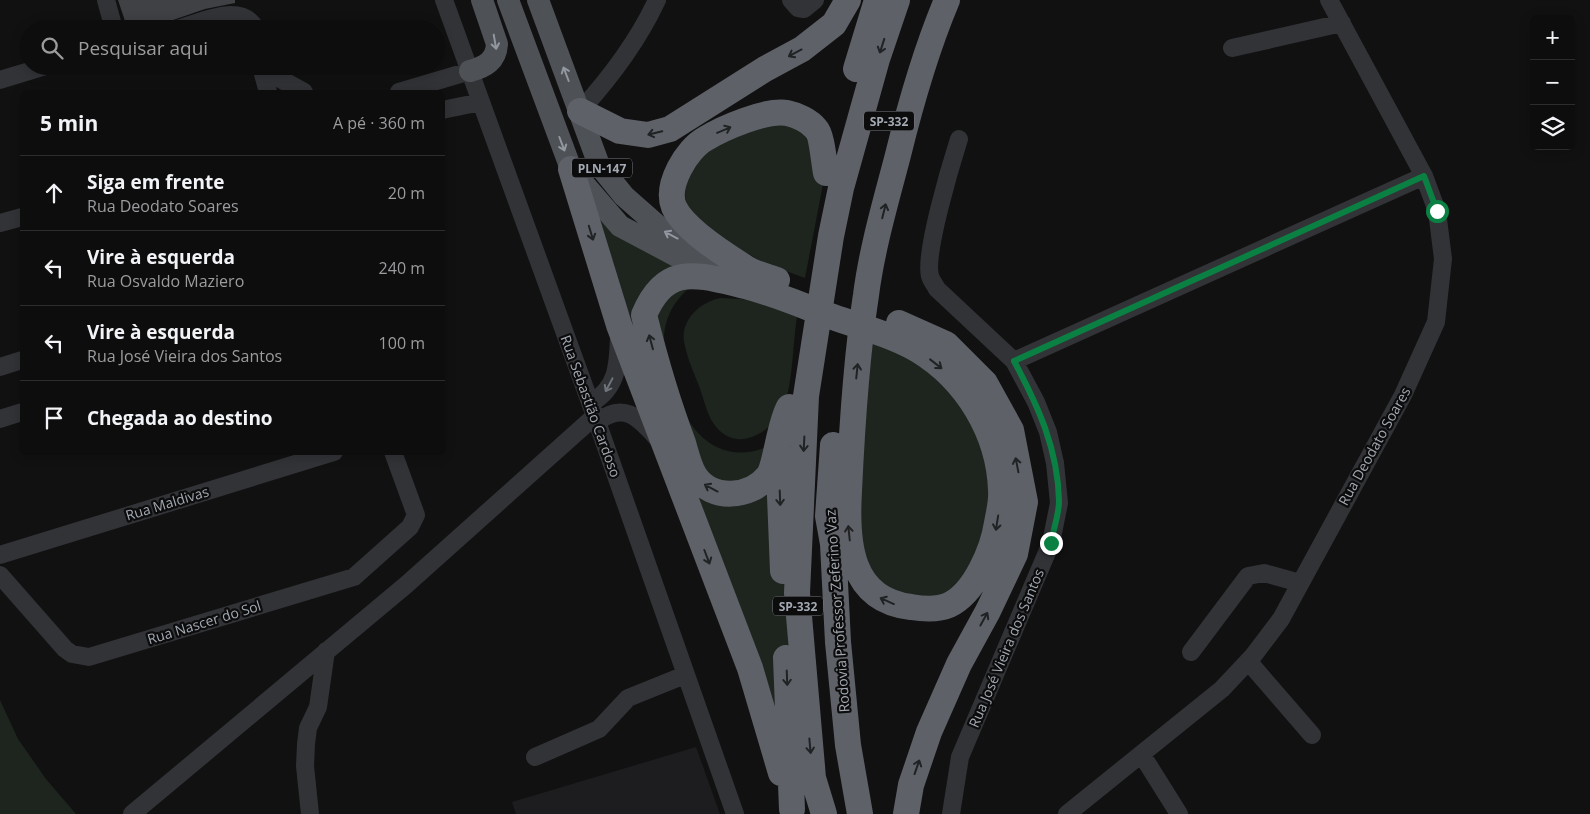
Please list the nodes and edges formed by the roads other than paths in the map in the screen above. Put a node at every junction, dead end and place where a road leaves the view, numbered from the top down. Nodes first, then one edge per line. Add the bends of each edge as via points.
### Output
1 (106, 0) edge
2 (444, 0) edge
3 (482, 0) edge
4 (508, 0) edge
5 (538, 0) edge
6 (657, 0) edge
7 (791, 0) edge
8 (815, 0) edge
9 (848, 0) edge
10 (877, 0) edge
11 (897, 0) edge
12 (932, 0) edge
13 (947, 0) edge
14 (1329, 0) edge
15 (112, 20) edge
16 (209, 20) edge
17 (243, 20) edge
18 (1342, 24) junction
19 (1232, 48) dead end
20 (470, 71) junction
21 (20, 74) edge
22 (263, 75) edge
23 (274, 75) edge
24 (0, 80) edge
25 (267, 90) edge
26 (300, 90) edge
27 (409, 90) edge
28 (481, 102) junction
29 (445, 109) edge
30 (580, 110) junction
31 (959, 139) dead end
32 (571, 169) junction
33 (826, 173) junction
34 (1424, 176) junction
35 (20, 218) edge
36 (0, 223) edge
37 (762, 283) junction
38 (619, 325) junction
39 (895, 330) junction
40 (20, 361) edge
41 (1014, 361) junction
42 (0, 367) edge
43 (789, 407) junction
44 (20, 413) edge
45 (594, 414) junction
46 (0, 419) edge
47 (664, 446) junction
48 (324, 455) edge
49 (394, 455) edge
50 (0, 555) edge
51 (0, 574) edge
52 (1300, 583) junction
53 (326, 652) junction
54 (1190, 652) dead end
55 (1248, 661) junction
56 (685, 674) junction
57 (1312, 736) dead end
58 (1142, 755) junction
59 (535, 757) dead end
60 (793, 812) edge
61 (132, 814) edge
62 (310, 814) edge
63 (735, 814) edge
64 (824, 814) edge
65 (860, 814) edge
66 (906, 814) edge
67 (951, 814) edge
68 (1067, 814) edge
69 (1178, 814) edge

1 - 15 street
2 - 20 street, Rua Sebastião Cardoso
3 -> 20 main road via 497,50 485,67
4 -> 32 main road, PLN-147
30 -> 5 main road, PLN-147
6 - 30 street via 606,82
7 - 8 street via 798,8 804,9
9 -> 30 highway via 834,24 802,49 670,129 648,136 620,131
10 - 33 highway
11 -> 64 highway, SP-332 via 841,188 806,396 797,593 813,778
12 - 65 highway, Rodovia Professor Zeferino Vaz / SP-332 via 905,60 857,245 837,386 828,516 833,544 847,736
39 -> 13 highway via 968,394 986,424 998,459 1002,493 995,536 983,567 965,592 950,605 929,609 888,603 872,593 861,580 851,549 847,516 856,377 866,293 912,97
14 - 18 street, Rua Deodato Soares
16 - 17 street via 230,14
18 - 19 street
18 - 34 street, Rua Deodato Soares
20 - 27 street
20 - 28 street, Rua Sebastião Cardoso
21 - 24 street
22 - 25 street
23 - 26 street
28 - 29 street
28 - 45 street, Rua Sebastião Cardoso
37 -> 30 main road, PLN-147 via 666,233 624,196 599,165
31 - 41 street, Rua José Vieira dos Santos via 929,262 930,276 937,289
32 - 37 main road via 620,226 684,260
32 -> 38 highway
37 -> 33 highway via 684,221 673,206 677,172 687,155 704,139 767,113 787,113 807,121 818,130
33 - 43 highway
34 - 41 street
34 - 52 street, Rua Deodato Soares via 1437,211 1443,259 1436,322 1403,395
35 - 36 street
37 - 39 highway
43 -> 37 highway via 770,475 758,486 737,495 706,486 695,475 666,397 644,315 654,293 676,277 700,275
38 -> 45 street via 616,370 610,388 602,396
38 - 47 highway
66 -> 39 highway via 911,785 929,732 1014,554 1025,502 1010,430 985,383 946,344
40 - 42 street
41 - 67 street, Rua José Vieira dos Santos via 1048,432 1059,503 1051,543 960,757
43 -> 60 highway via 779,471
44 - 46 street
45 - 47 street via 622,412 633,416 642,421
45 - 53 street via 406,585
45 - 56 street, Rua Sebastião Cardoso
47 -> 60 highway via 750,668
48 - 50 street, Rua Maldivas
49 - 51 street, Rua Nascer do Sol via 416,515 410,527 354,577 89,657 72,654 65,649
52 - 54 street via 1264,573 1248,576
52 - 55 street, Rua Deodato Soares via 1281,619
53 - 61 street
53 - 62 street via 318,708 308,728 306,744
55 - 57 street
55 - 58 street, Rua Deodato Soares via 1222,688
56 - 59 street via 628,698 599,729
56 - 63 street, Rua Sebastião Cardoso
58 - 68 street, Rua Deodato Soares
58 - 69 street

